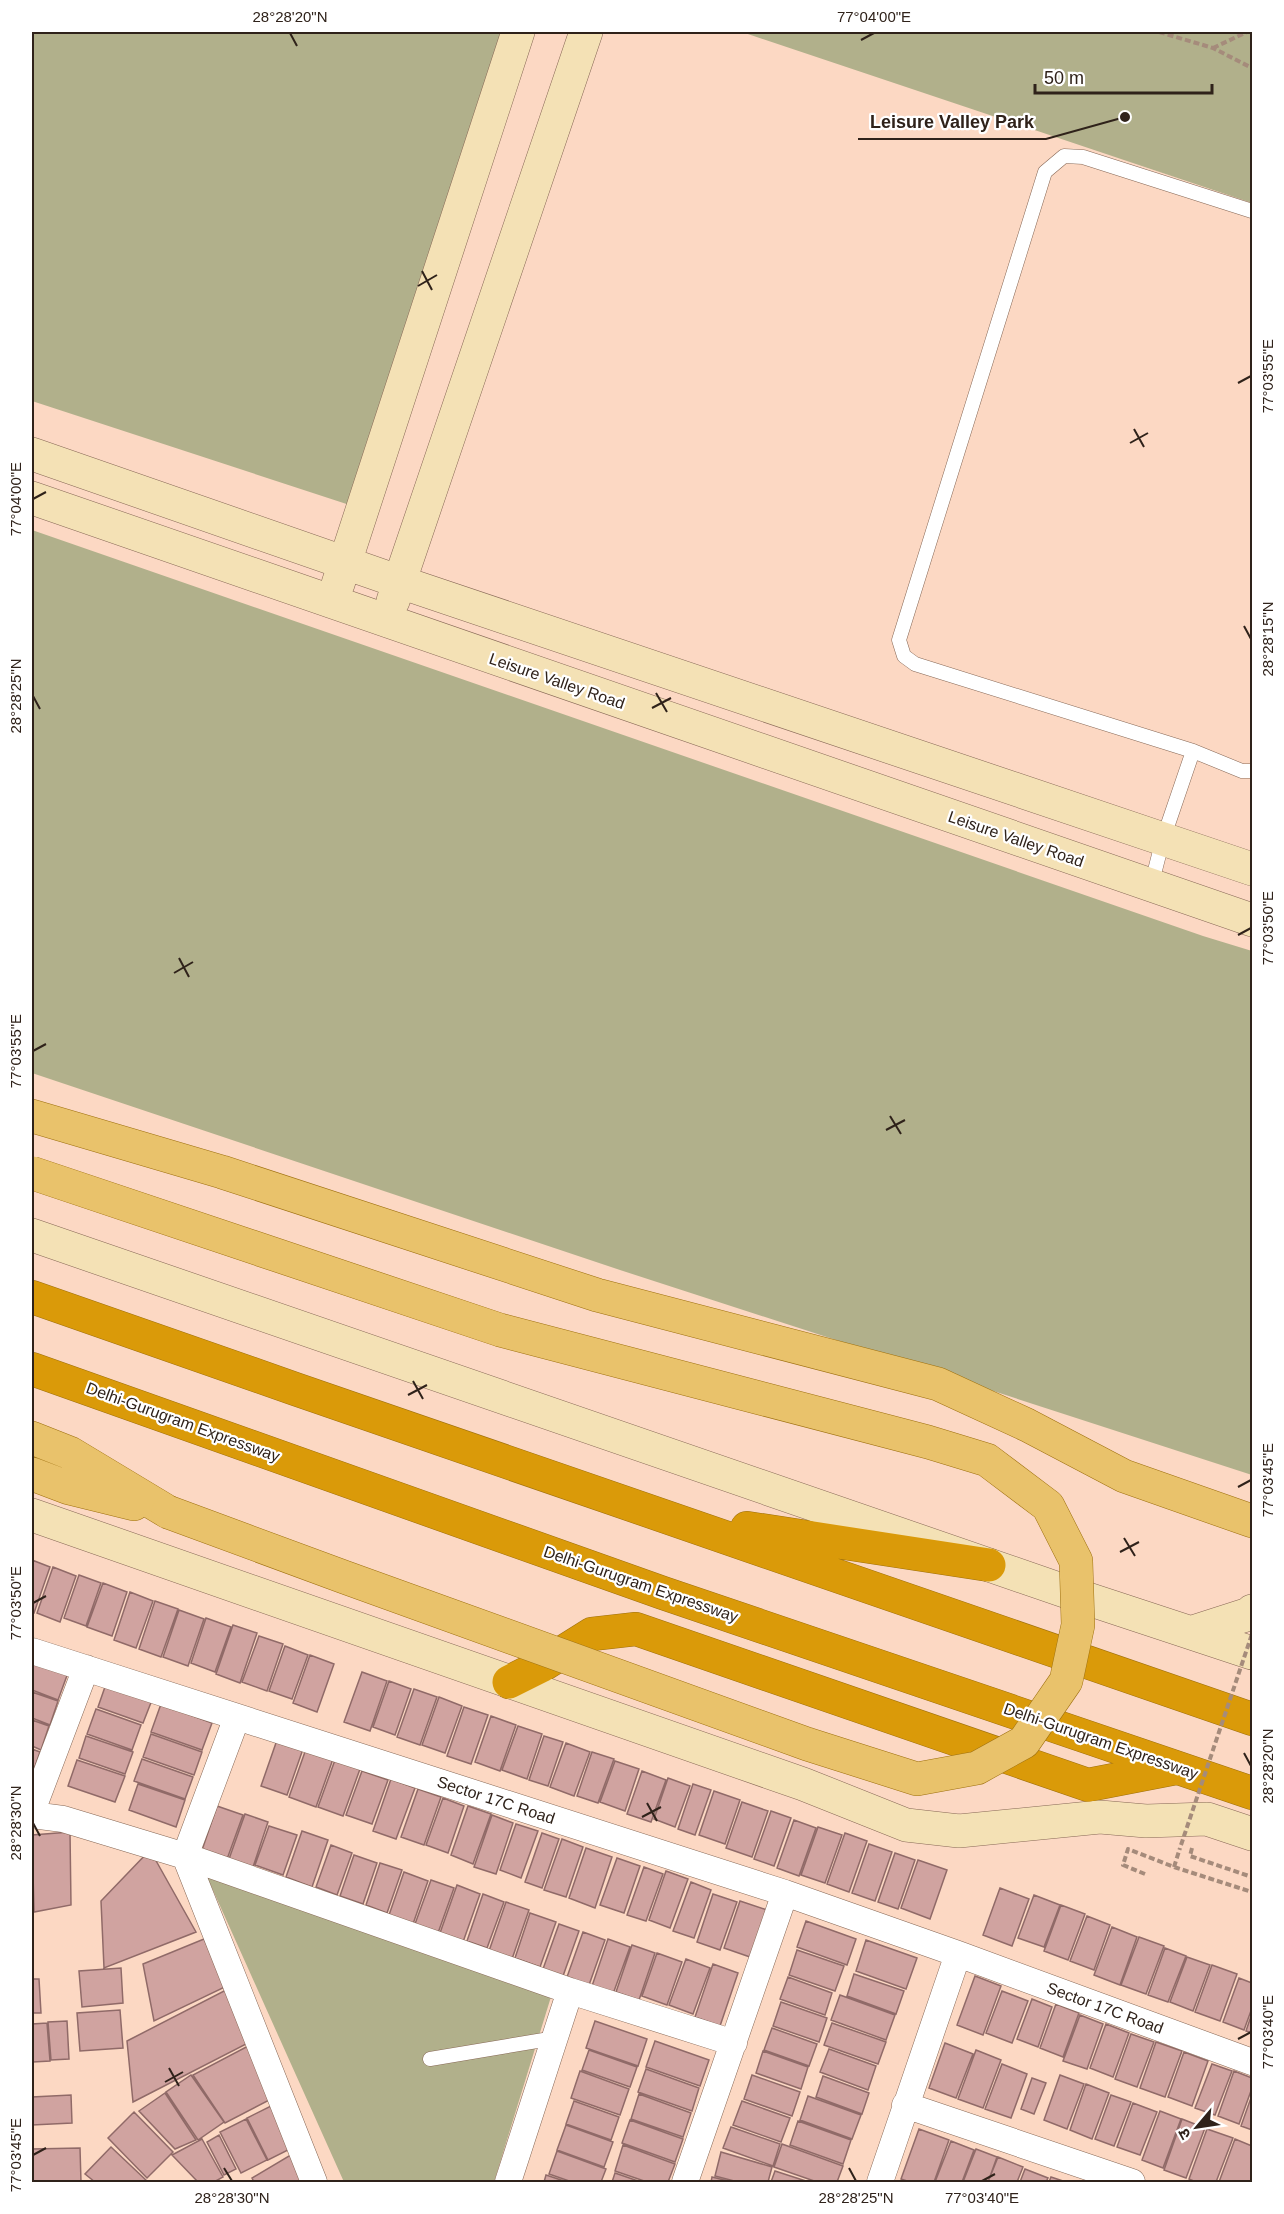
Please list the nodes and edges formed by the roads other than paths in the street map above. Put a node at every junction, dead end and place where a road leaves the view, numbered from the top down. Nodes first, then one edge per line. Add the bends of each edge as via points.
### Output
1 (518, 32) edge
2 (586, 32) edge
3 (1252, 211) edge
4 (32, 454) edge
5 (32, 498) edge
6 (344, 562) junction
7 (400, 582) junction
8 (333, 603) junction
9 (384, 621) junction
10 (1193, 751) junction
11 (1252, 771) edge
12 (1163, 839) junction
13 (1252, 869) edge
14 (1151, 886) junction
15 (1252, 920) edge
16 (32, 1116) edge
17 (32, 1173) edge
18 (32, 1235) edge
19 (32, 1297) edge
20 (32, 1369) edge
21 (32, 1438) edge
22 (32, 1474) edge
23 (168, 1512) junction
24 (662, 1514) junction
25 (32, 1515) edge
26 (1252, 1521) edge
27 (989, 1565) junction
28 (1252, 1611) edge
29 (1193, 1632) junction
30 (32, 1651) edge
31 (1252, 1653) edge
32 (86, 1668) junction
33 (508, 1682) junction
34 (237, 1717) junction
35 (1252, 1719) edge
36 (1179, 1768) junction
37 (1252, 1793) edge
38 (32, 1813) edge
39 (1252, 1834) edge
40 (184, 1856) junction
41 (785, 1893) junction
42 (958, 1954) junction
43 (570, 1990) junction
44 (555, 2038) junction
45 (734, 2043) junction
46 (430, 2059) dead end
47 (1252, 2061) edge
48 (905, 2105) junction
49 (314, 2182) edge
50 (508, 2182) edge
51 (686, 2182) edge
52 (880, 2182) edge
53 (1132, 2182) edge

1 - 6 street
2 - 7 street
3 - 10 lane via 1083,157 1064,156 1046,172 899,640 904,656 915,664
4 - 6 street
5 - 8 street, Leisure Valley Road
6 - 7 street
6 - 8 street
7 - 9 street
7 - 12 street
8 - 9 street, Leisure Valley Road
9 - 14 street, Leisure Valley Road
10 - 11 lane via 1242,771
10 - 12 lane
12 - 13 street
12 - 14 lane
14 - 15 street, Leisure Valley Road
16 - 26 main road via 222,1172 597,1295 938,1384 1124,1476
17 - 23 main road, bridge via 500,1330 987,1460 1048,1506 1076,1561 1078,1625 1066,1681 1024,1742 977,1768 917,1779 796,1740
18 - 27 street
19 - 24 highway via 428,1437
20 - 36 highway, Delhi-Gurugram Expressway via 674,1597
21 - 23 main road via 70,1454
22 - 23 main road via 69,1488
24 - 27 highway
24 - 35 highway
25 - 33 street
27 - 29 street
28 - 29 street
29 - 31 street
30 - 32 street, Sector 17C Road
32 - 34 street, Sector 17C Road
32 - 38 street
33 - 36 highway via 592,1634 636,1629 1088,1785
33 - 39 street via 803,1784 906,1825 959,1831 1100,1817 1146,1821 1208,1819
34 - 40 street
34 - 41 street, Sector 17C Road
36 - 37 highway, Delhi-Gurugram Expressway
38 - 40 street
40 - 43 street
40 - 49 street
41 - 42 street, Sector 17C Road
41 - 45 street
42 - 47 street, Sector 17C Road
42 - 48 street
43 - 44 street
43 - 45 street
44 - 46 lane
44 - 50 street
45 - 51 street
48 - 52 street
48 - 53 street

